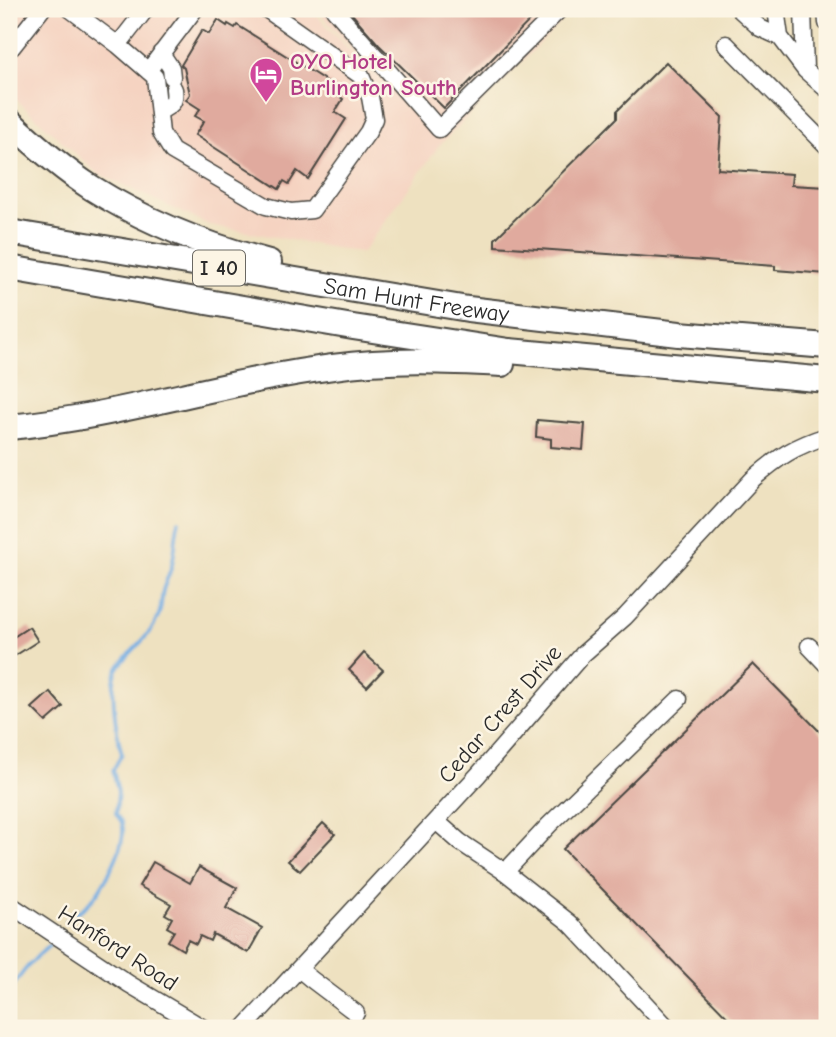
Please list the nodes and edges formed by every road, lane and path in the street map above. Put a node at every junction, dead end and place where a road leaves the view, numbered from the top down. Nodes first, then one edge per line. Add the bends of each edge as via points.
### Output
1 (42, 9) edge
2 (70, 9) edge
3 (146, 9) edge
4 (195, 9) edge
5 (266, 9) edge
6 (334, 9) edge
7 (560, 9) edge
8 (739, 9) edge
9 (776, 9) edge
10 (803, 9) edge
11 (826, 9) edge
12 (827, 23) edge
13 (779, 37) junction
14 (118, 44) junction
15 (726, 44) dead end
16 (9, 45) edge
17 (161, 53) junction
18 (805, 70) junction
19 (148, 71) junction
20 (827, 85) edge
21 (159, 112) junction
22 (9, 121) edge
23 (827, 146) edge
24 (9, 232) edge
25 (9, 268) edge
26 (429, 303) junction
27 (827, 346) edge
28 (724, 371) junction
29 (827, 380) edge
30 (9, 427) edge
31 (827, 436) edge
32 (809, 646) dead end
33 (827, 665) edge
34 (679, 699) dead end
35 (436, 821) junction
36 (505, 872) junction
37 (9, 904) edge
38 (299, 969) junction
39 (356, 1013) dead end
40 (202, 1028) edge
41 (244, 1028) edge
42 (668, 1028) edge

1 - 16 street via 12,47
2 - 14 street
3 - 14 street
4 - 17 street
5 - 21 street via 360,76 370,97 374,119 368,132 312,210 291,212 266,206 172,151 161,133
6 - 7 street via 439,129
8 - 13 street via 760,28
9 - 13 street
10 - 18 street
11 - 12 street
13 - 18 street
14 - 19 street
15 - 23 street
17 - 19 street
17 - 21 street via 171,68 175,98
18 - 20 street via 824,88
19 - 21 street via 155,77
22 - 26 highway via 92,188 169,228 243,255
24 - 26 highway, Sam Hunt Freeway / I 40
25 - 28 highway, Sam Hunt Freeway / I 40 via 509,351
26 - 27 highway, Sam Hunt Freeway / I 40 via 679,334
28 - 29 highway, Sam Hunt Freeway / I 40
28 - 30 highway via 440,360 367,363
31 - 35 street, Cedar Crest Drive via 803,443 753,479 625,617 583,654
32 - 33 street
34 - 36 street
35 - 36 street
35 - 38 street, Cedar Crest Drive
36 - 42 street via 570,923
37 - 40 street, Hanford Road
38 - 39 street
38 - 41 street, Cedar Crest Drive

